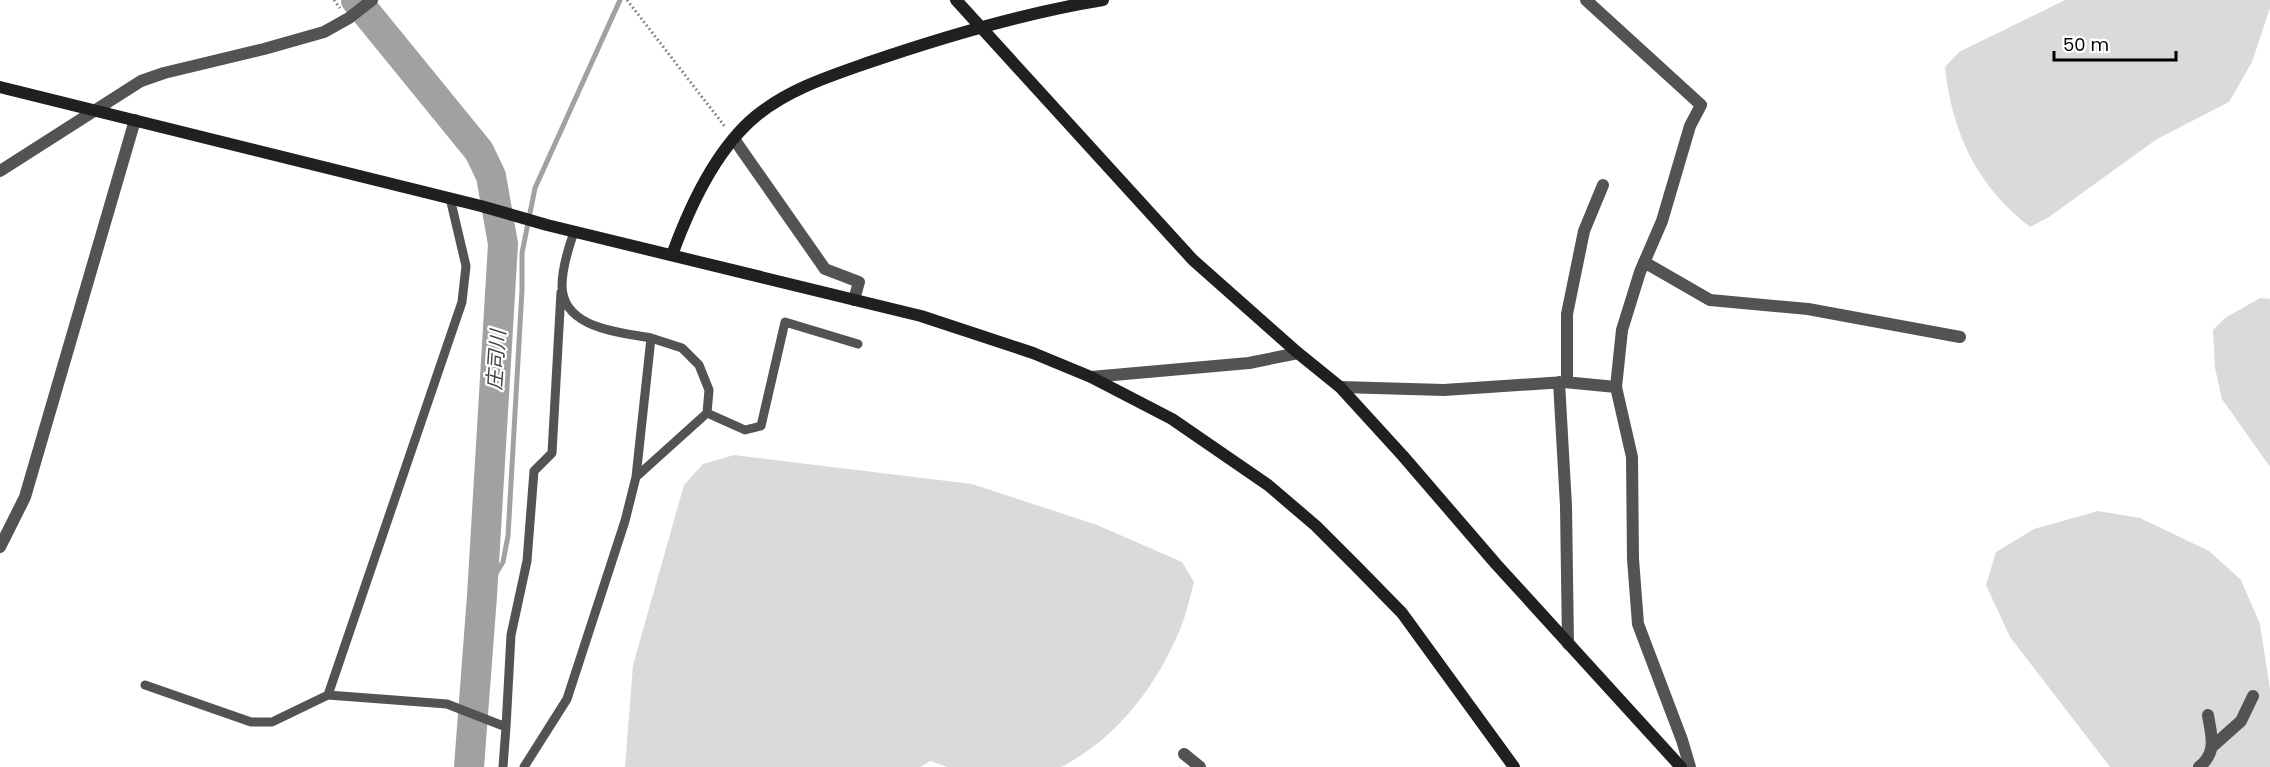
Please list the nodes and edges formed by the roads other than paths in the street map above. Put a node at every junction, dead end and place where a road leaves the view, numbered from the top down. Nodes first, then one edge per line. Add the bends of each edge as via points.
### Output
1 (372, 0) edge
2 (956, 0) edge
3 (1103, 0) edge
4 (1586, 0) edge
5 (981, 27) junction
6 (0, 87) edge
7 (96, 111) junction
8 (135, 120) junction
9 (734, 139) junction
10 (0, 171) edge
11 (1603, 185) dead end
12 (450, 198) junction
13 (573, 232) junction
14 (672, 255) junction
15 (1644, 262) junction
16 (562, 288) junction
17 (854, 300) junction
18 (1960, 337) dead end
19 (651, 338) junction
20 (858, 344) dead end
21 (1298, 353) junction
22 (1091, 377) junction
23 (1563, 382) junction
24 (1340, 387) junction
25 (1616, 387) junction
26 (707, 413) junction
27 (636, 477) junction
28 (0, 547) edge
29 (1568, 644) junction
30 (145, 686) dead end
31 (328, 695) junction
32 (2253, 696) dead end
33 (2208, 715) dead end
34 (501, 725) junction
35 (2213, 746) junction
36 (1184, 754) dead end
37 (503, 767) edge
38 (524, 767) edge
39 (1200, 767) edge
40 (1514, 767) edge
41 (1681, 767) edge
42 (1690, 767) edge
43 (2199, 767) edge

1 - 7 street via 324,32 164,73 141,81
2 - 5 street
3 - 5 street
4 - 15 street via 1701,105 1690,126 1662,221
5 - 9 street via 810,84 755,117
5 - 21 street via 1192,260
6 - 7 street
7 - 8 street
7 - 10 street
8 - 12 street
8 - 28 street via 25,497
9 - 14 street via 702,186
9 - 17 street via 825,269 859,282
11 - 23 street via 1584,231 1567,314
12 - 13 street
12 - 31 lane via 466,266 462,302
13 - 14 street
13 - 16 lane
14 - 17 street
15 - 18 street via 1710,300 1808,309
15 - 25 street via 1622,330
16 - 19 lane via 576,317 594,326
16 - 34 lane via 552,453 534,471 527,561 511,635
17 - 22 street via 986,336
19 - 26 lane via 682,348 699,365 709,390
19 - 27 lane
20 - 26 lane via 785,322 761,426 745,430
21 - 22 street via 1249,363
21 - 24 street
22 - 40 street via 1172,419 1268,485 1316,526 1402,613
23 - 24 street via 1444,390
23 - 25 street
23 - 29 street
24 - 29 street
25 - 42 street via 1632,457 1638,624
26 - 27 lane
27 - 38 lane via 567,699
29 - 41 street
30 - 31 lane via 251,722 272,722
31 - 34 lane via 447,704
32 - 35 street via 2241,721
33 - 35 street
34 - 37 lane
35 - 43 street
36 - 39 street

